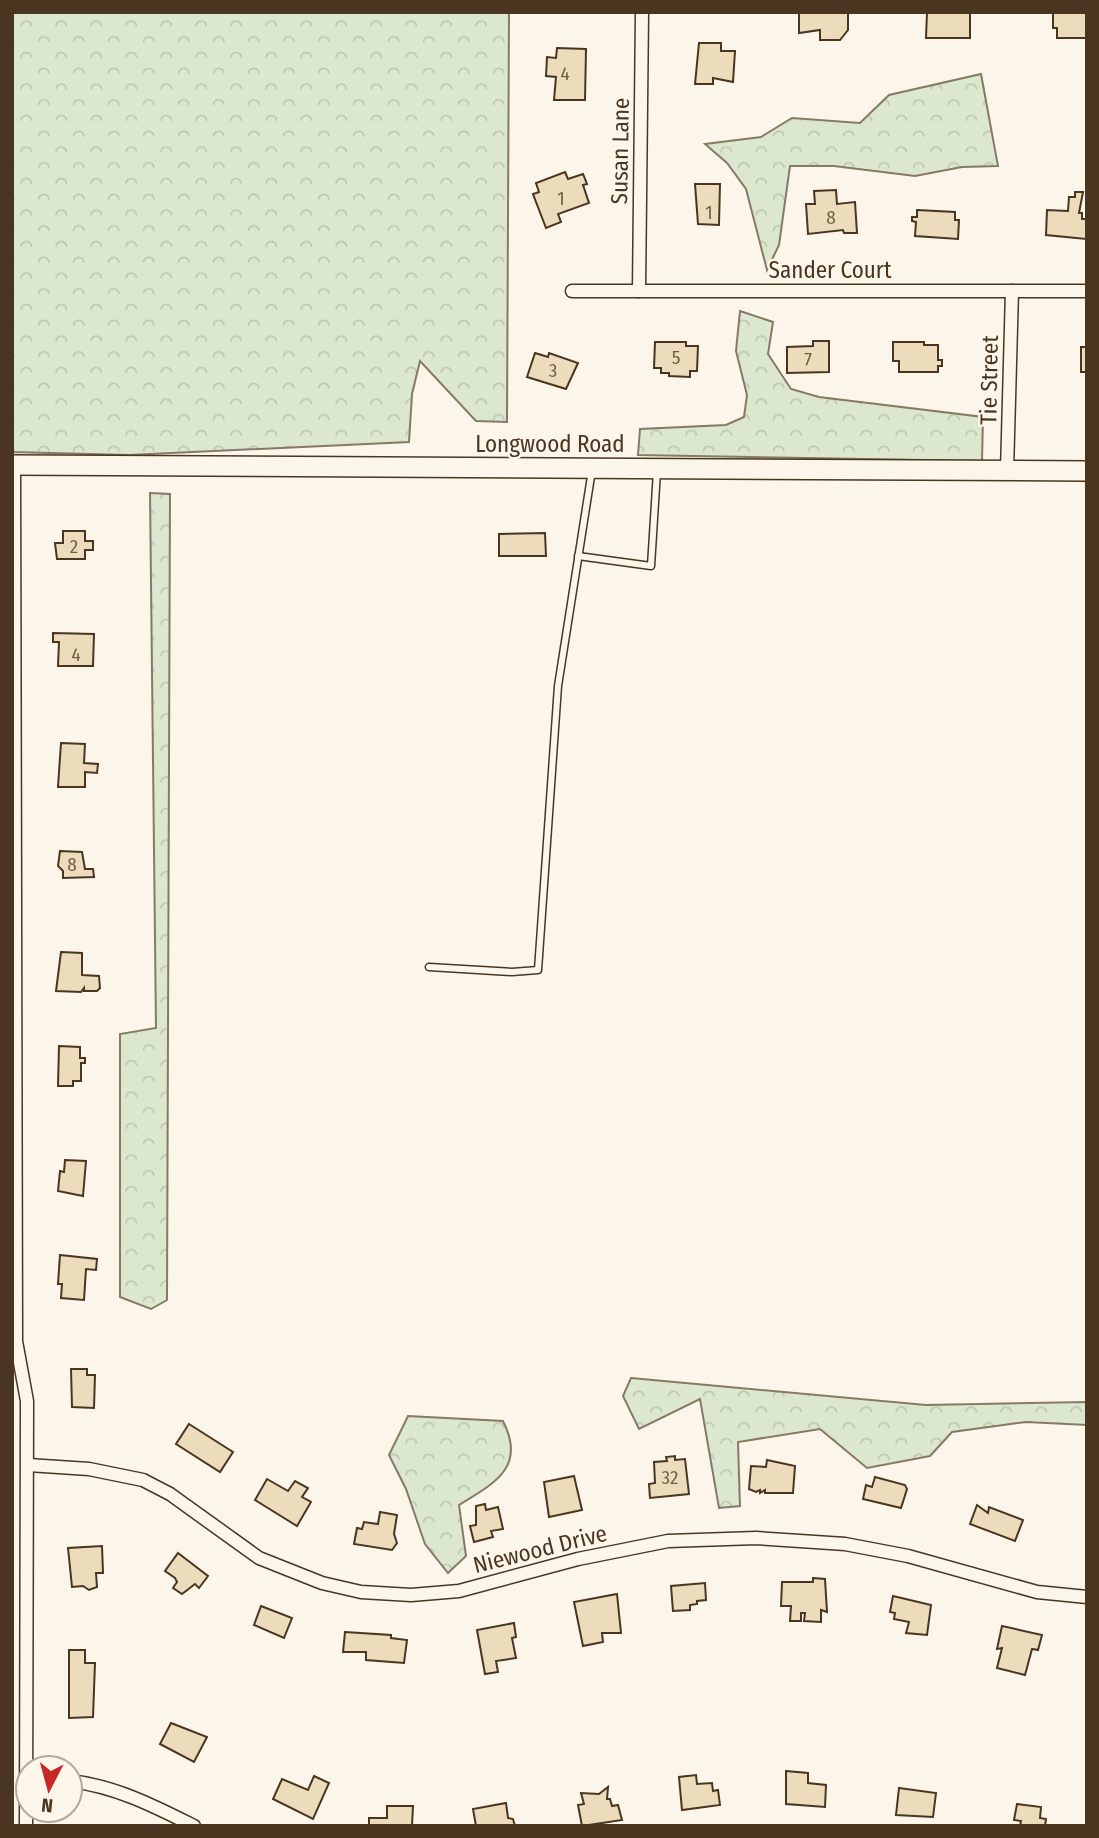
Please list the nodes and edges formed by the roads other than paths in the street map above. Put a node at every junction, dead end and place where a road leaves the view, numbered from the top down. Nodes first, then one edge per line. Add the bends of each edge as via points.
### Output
1 (642, 12) edge
2 (572, 291) dead end
3 (639, 291) junction
4 (1012, 291) junction
5 (1087, 291) edge
6 (13, 466) edge
7 (593, 468) junction
8 (657, 469) junction
9 (1007, 471) junction
10 (1087, 471) edge
11 (578, 556) junction
12 (429, 967) dead end
13 (28, 1465) junction
14 (1087, 1597) edge
15 (28, 1754) edge
16 (84, 1783) edge
17 (194, 1826) edge

1 - 3 street, Susan Lane
2 - 3 street, Sander Court
3 - 4 street, Sander Court
4 - 5 street, Sander Court
4 - 9 street, Tie Street
6 - 7 main road, Longwood Road
6 - 13 street via 16,1341 27,1401
7 - 8 main road, Longwood Road
7 - 11 lane
8 - 9 main road, Longwood Road
8 - 11 lane via 651,566
9 - 10 main road, Longwood Road
11 - 12 lane via 558,686 538,970
13 - 14 street, Niewood Drive via 89,1469 143,1480 259,1558 321,1583 361,1592 411,1595 460,1591 578,1559 668,1541 756,1538 858,1547 1037,1592
13 - 15 street
16 - 17 street via 131,1796

